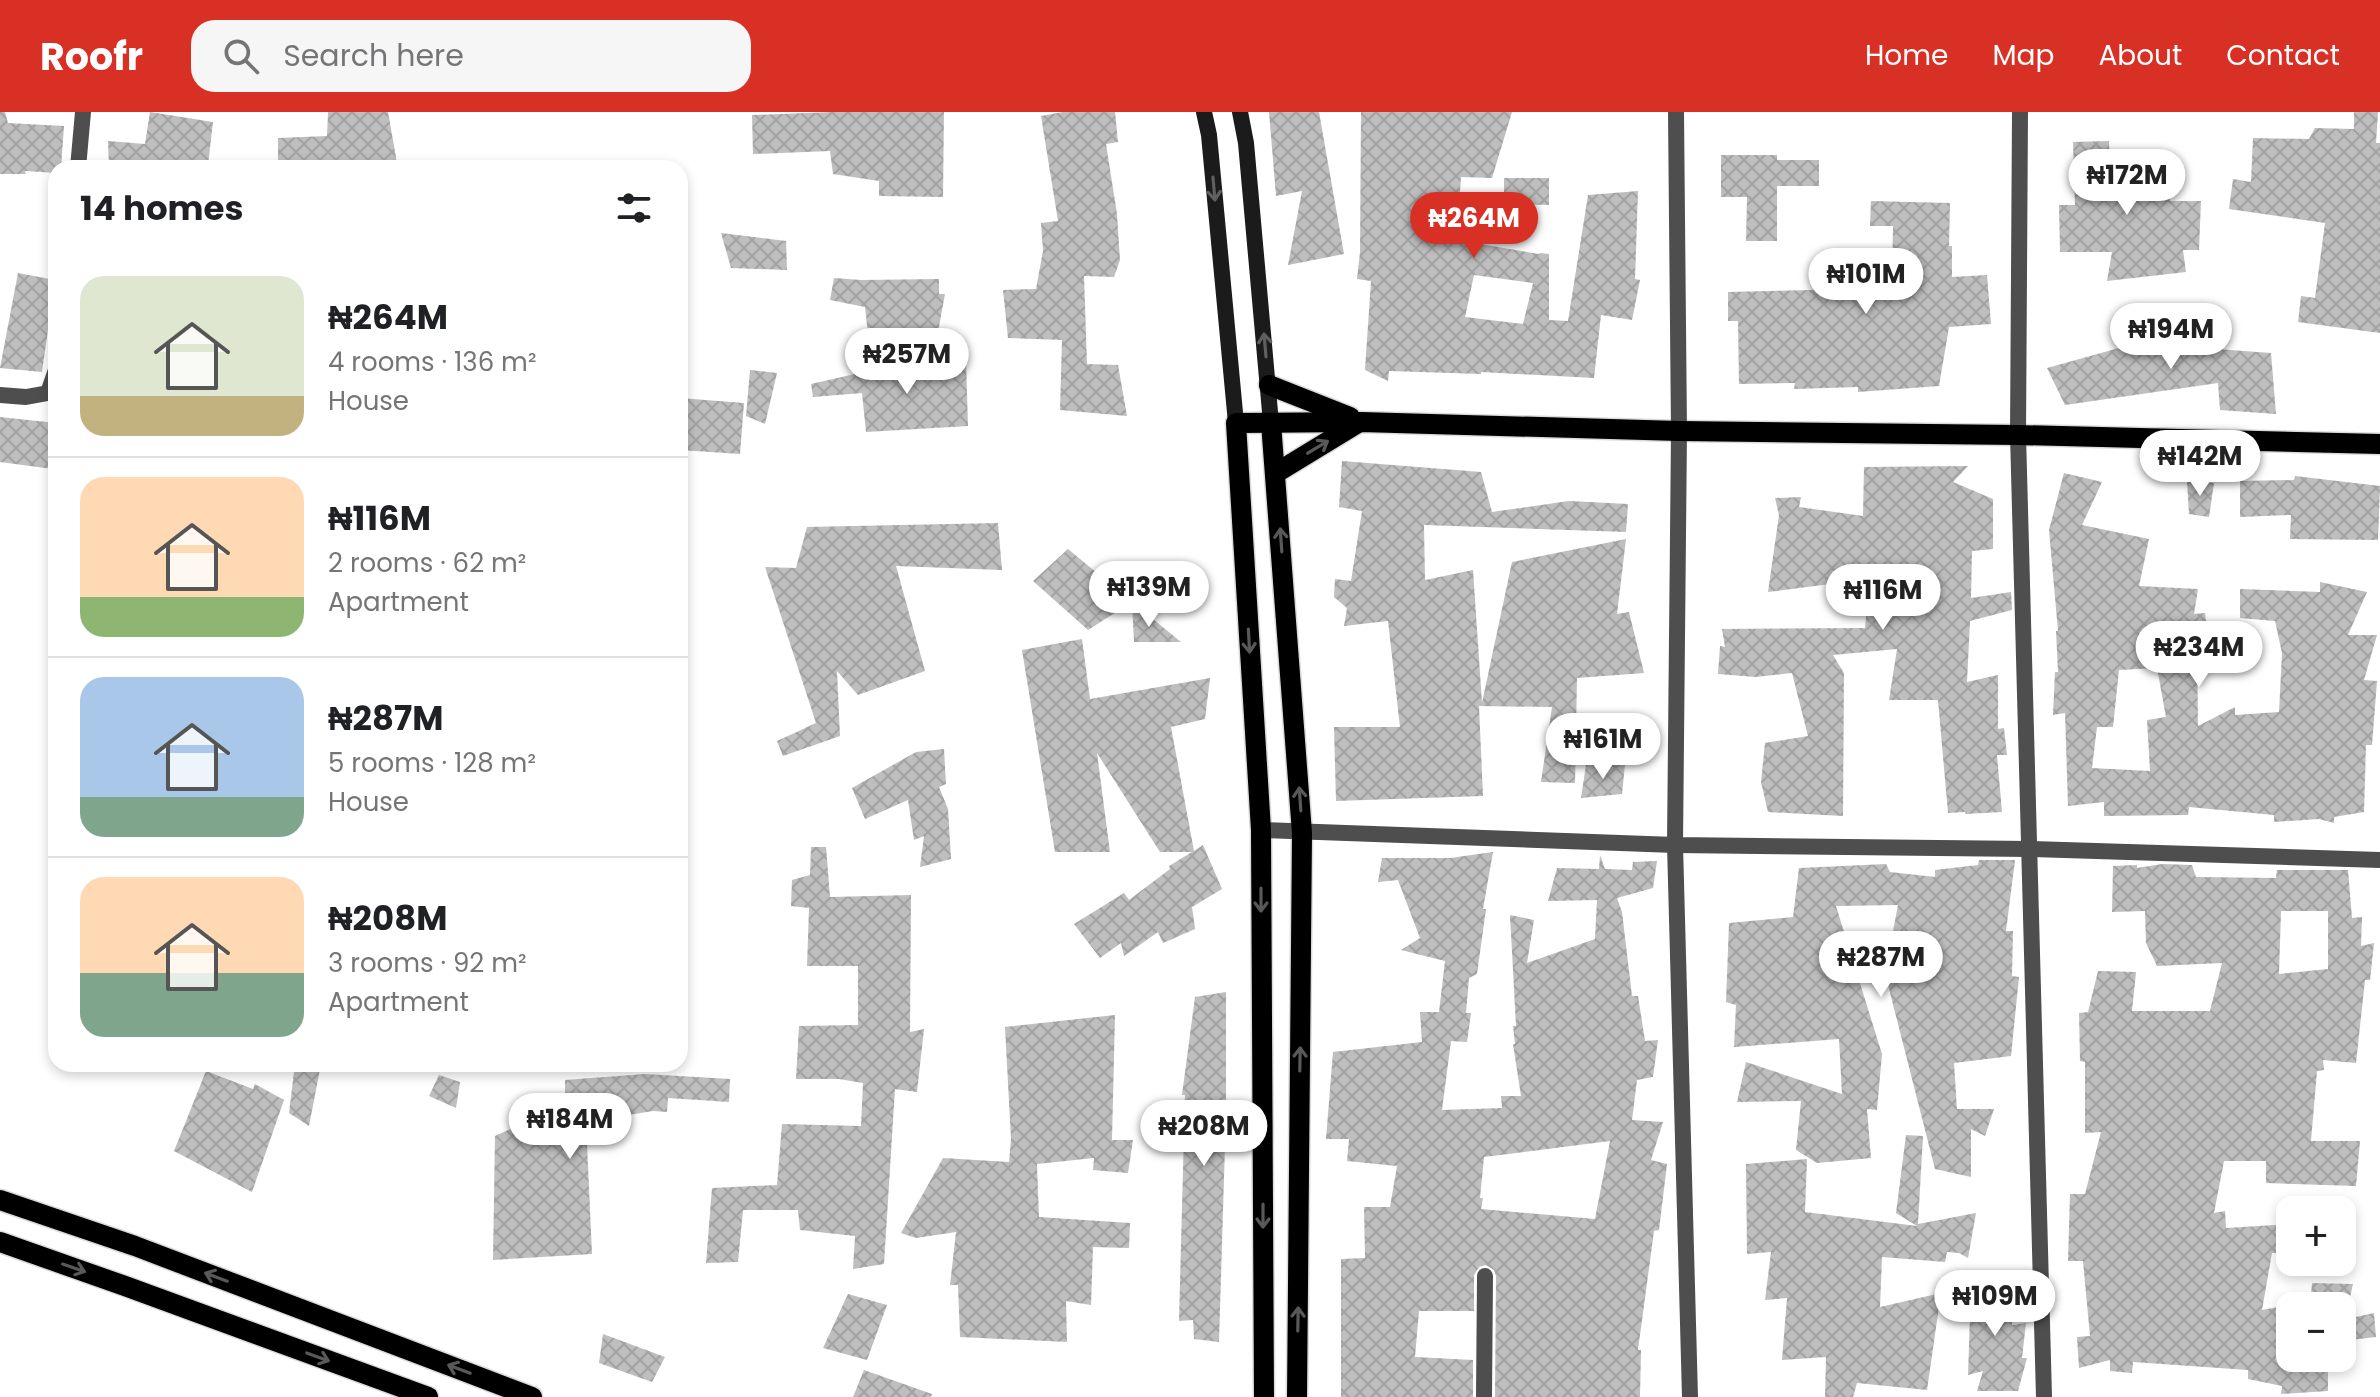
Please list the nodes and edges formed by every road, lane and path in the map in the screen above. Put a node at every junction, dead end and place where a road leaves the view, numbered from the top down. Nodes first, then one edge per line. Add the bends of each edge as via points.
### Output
1 (83, 112) edge
2 (1204, 112) edge
3 (1240, 112) edge
4 (1676, 112) edge
5 (2020, 112) edge
6 (79, 160) edge
7 (1269, 385) junction
8 (48, 393) edge
9 (0, 395) edge
10 (1361, 422) junction
11 (1236, 423) junction
12 (1271, 423) junction
13 (1679, 431) junction
14 (2018, 435) junction
15 (2380, 444) edge
16 (1276, 473) junction
17 (1261, 830) junction
18 (1302, 833) junction
19 (1675, 845) junction
20 (2029, 849) junction
21 (2380, 860) edge
22 (0, 1200) edge
23 (0, 1242) edge
24 (1485, 1276) dead end
25 (428, 1397) edge
26 (532, 1397) edge
27 (1264, 1397) edge
28 (1297, 1397) edge
29 (1484, 1397) edge
30 (1690, 1397) edge
31 (2044, 1397) edge

1 - 6 street
2 -> 11 street
7 -> 3 street
4 - 13 street
5 - 14 street
7 - 10 main road
7 - 12 street
8 - 9 street
10 - 12 main road
10 - 13 main road
16 -> 10 main road
11 - 12 main road
11 -> 17 main road
12 - 16 main road
13 - 14 main road
13 - 19 street
14 - 15 main road
14 - 20 street
18 -> 16 main road
17 - 18 street
17 -> 27 main road
18 - 19 street
28 -> 18 main road
19 - 20 street
19 - 30 street
20 - 21 street
20 - 31 street
26 -> 22 main road
23 -> 25 main road
24 - 29 street

